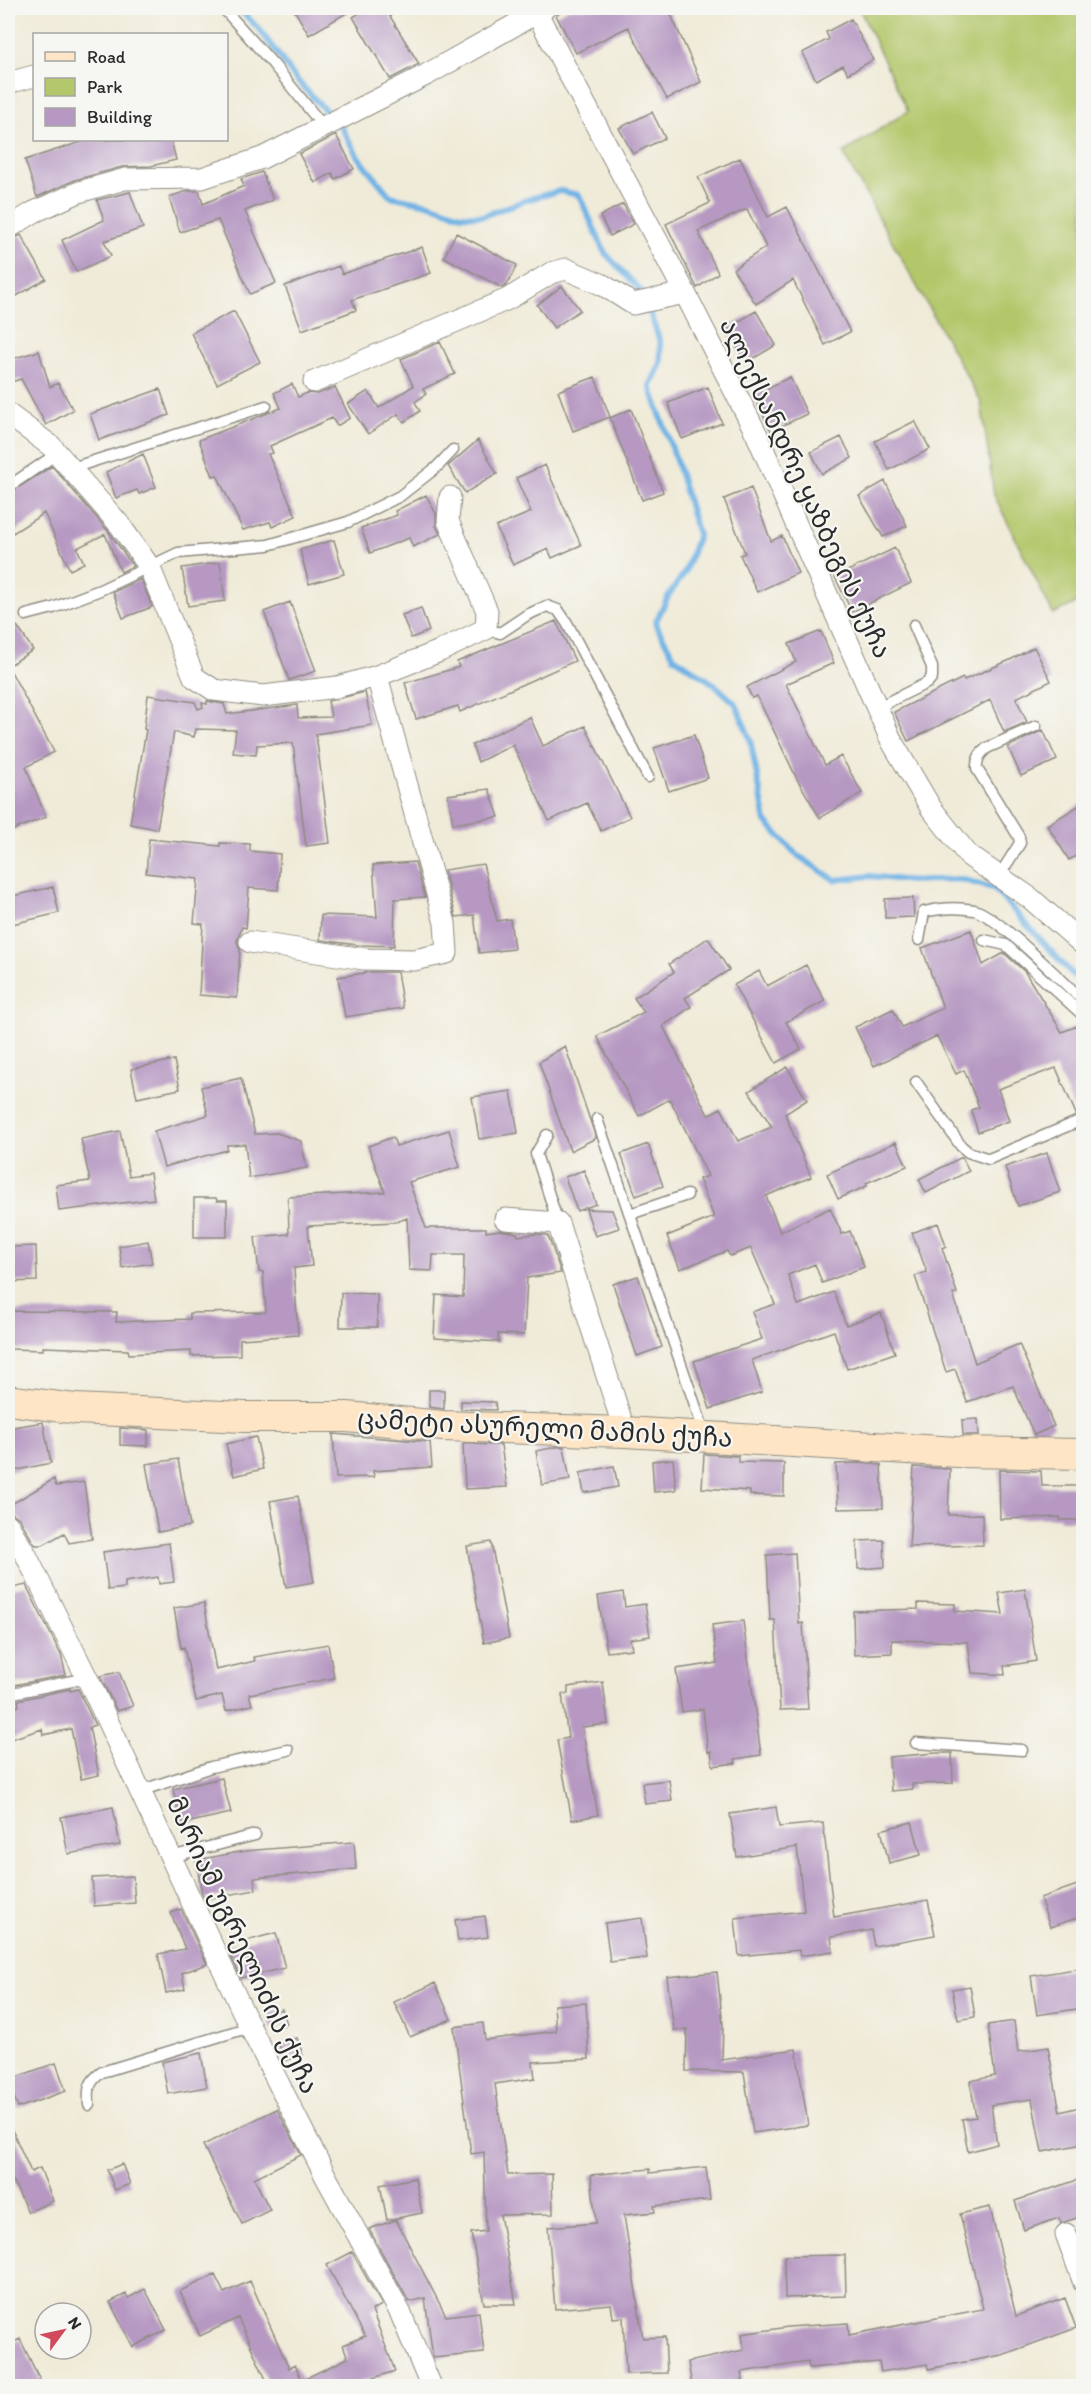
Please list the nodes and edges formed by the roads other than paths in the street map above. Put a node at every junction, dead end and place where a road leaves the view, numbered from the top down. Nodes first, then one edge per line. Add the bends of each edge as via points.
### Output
1 (222, 8) edge
2 (539, 9) edge
3 (33, 76) edge
4 (8, 84) edge
5 (331, 122) junction
6 (8, 228) edge
7 (678, 294) junction
8 (314, 382) dead end
9 (266, 406) dead end
10 (8, 414) edge
11 (453, 450) dead end
12 (65, 461) junction
13 (8, 487) edge
14 (450, 497) dead end
15 (149, 566) junction
16 (27, 615) dead end
17 (914, 625) dead end
18 (486, 628) junction
19 (377, 676) junction
20 (876, 708) junction
21 (1036, 726) dead end
22 (648, 777) dead end
23 (999, 876) junction
24 (919, 940) dead end
25 (984, 940) dead end
26 (250, 942) dead end
27 (1083, 945) edge
28 (1083, 1001) edge
29 (1083, 1016) edge
30 (915, 1082) dead end
31 (597, 1119) dead end
32 (1083, 1119) edge
33 (547, 1135) dead end
34 (687, 1195) dead end
35 (630, 1214) junction
36 (505, 1219) dead end
37 (558, 1224) junction
38 (8, 1400) edge
39 (625, 1432) junction
40 (706, 1437) junction
41 (1083, 1454) edge
42 (8, 1525) edge
43 (87, 1678) junction
44 (8, 1694) edge
45 (916, 1743) dead end
46 (288, 1750) dead end
47 (1022, 1750) dead end
48 (140, 1791) junction
49 (255, 1834) dead end
50 (171, 1857) junction
51 (250, 2027) junction
52 (89, 2105) dead end
53 (1066, 2234) dead end
54 (1083, 2283) edge
55 (431, 2386) edge

1 - 5 lane
2 - 5 street via 426,75
2 - 7 street, ალექსანდრე ყაზბეგის ქუჩა
3 - 4 street
5 - 6 street via 262,158 202,178 125,179 79,192
7 - 8 street via 633,304 566,269 551,273 508,299
7 - 20 street, ალექსანდრე ყაზბეგის ქუჩა via 756,433
9 - 12 lane
10 - 12 street
11 - 15 lane via 400,496 348,522 267,545 178,553
12 - 13 lane
12 - 15 street
14 - 18 street via 448,521 487,611
15 - 16 lane via 100,590
15 - 19 street via 194,677 214,690 263,696 337,687
17 - 20 lane via 932,667 932,677
18 - 19 street
18 - 22 lane via 500,633 547,606 558,610
19 - 26 street via 445,923 447,953 414,960 364,959
20 - 23 street, ალექსანდრე ყაზბეგის ქუჩა via 931,808 968,855
21 - 23 lane via 987,748 976,763 1019,837 1020,843
23 - 27 street, ალექსანდრე ყაზბეგის ქუჩა
24 - 28 lane via 924,912 939,908 976,910 997,923
25 - 29 lane via 1006,945
30 - 32 lane via 961,1146 989,1159
31 - 35 lane
33 - 37 lane via 536,1154
34 - 35 lane
35 - 40 lane
36 - 37 street
37 - 39 street
38 - 39 street, ცამეტი ასურელი მამის ქუჩა via 87,1410 347,1417 443,1426
39 - 40 street, ცამეტი ასურელი მამის ქუჩა
40 - 41 street, ცამეტი ასურელი მამის ქუჩა via 957,1452
42 - 43 street, მარიამ უგრელიძის ქუჩა
43 - 44 lane
43 - 48 street, მარიამ უგრელიძის ქუჩა
45 - 47 lane
46 - 48 lane via 211,1767
48 - 50 street, მარიამ უგრელიძის ქუჩა
49 - 50 lane
50 - 51 street, მარიამ უგრელიძის ქუჩა
51 - 52 lane via 102,2072 88,2086
51 - 55 street, მარიამ უგრელიძის ქუჩა via 400,2312
53 - 54 street

